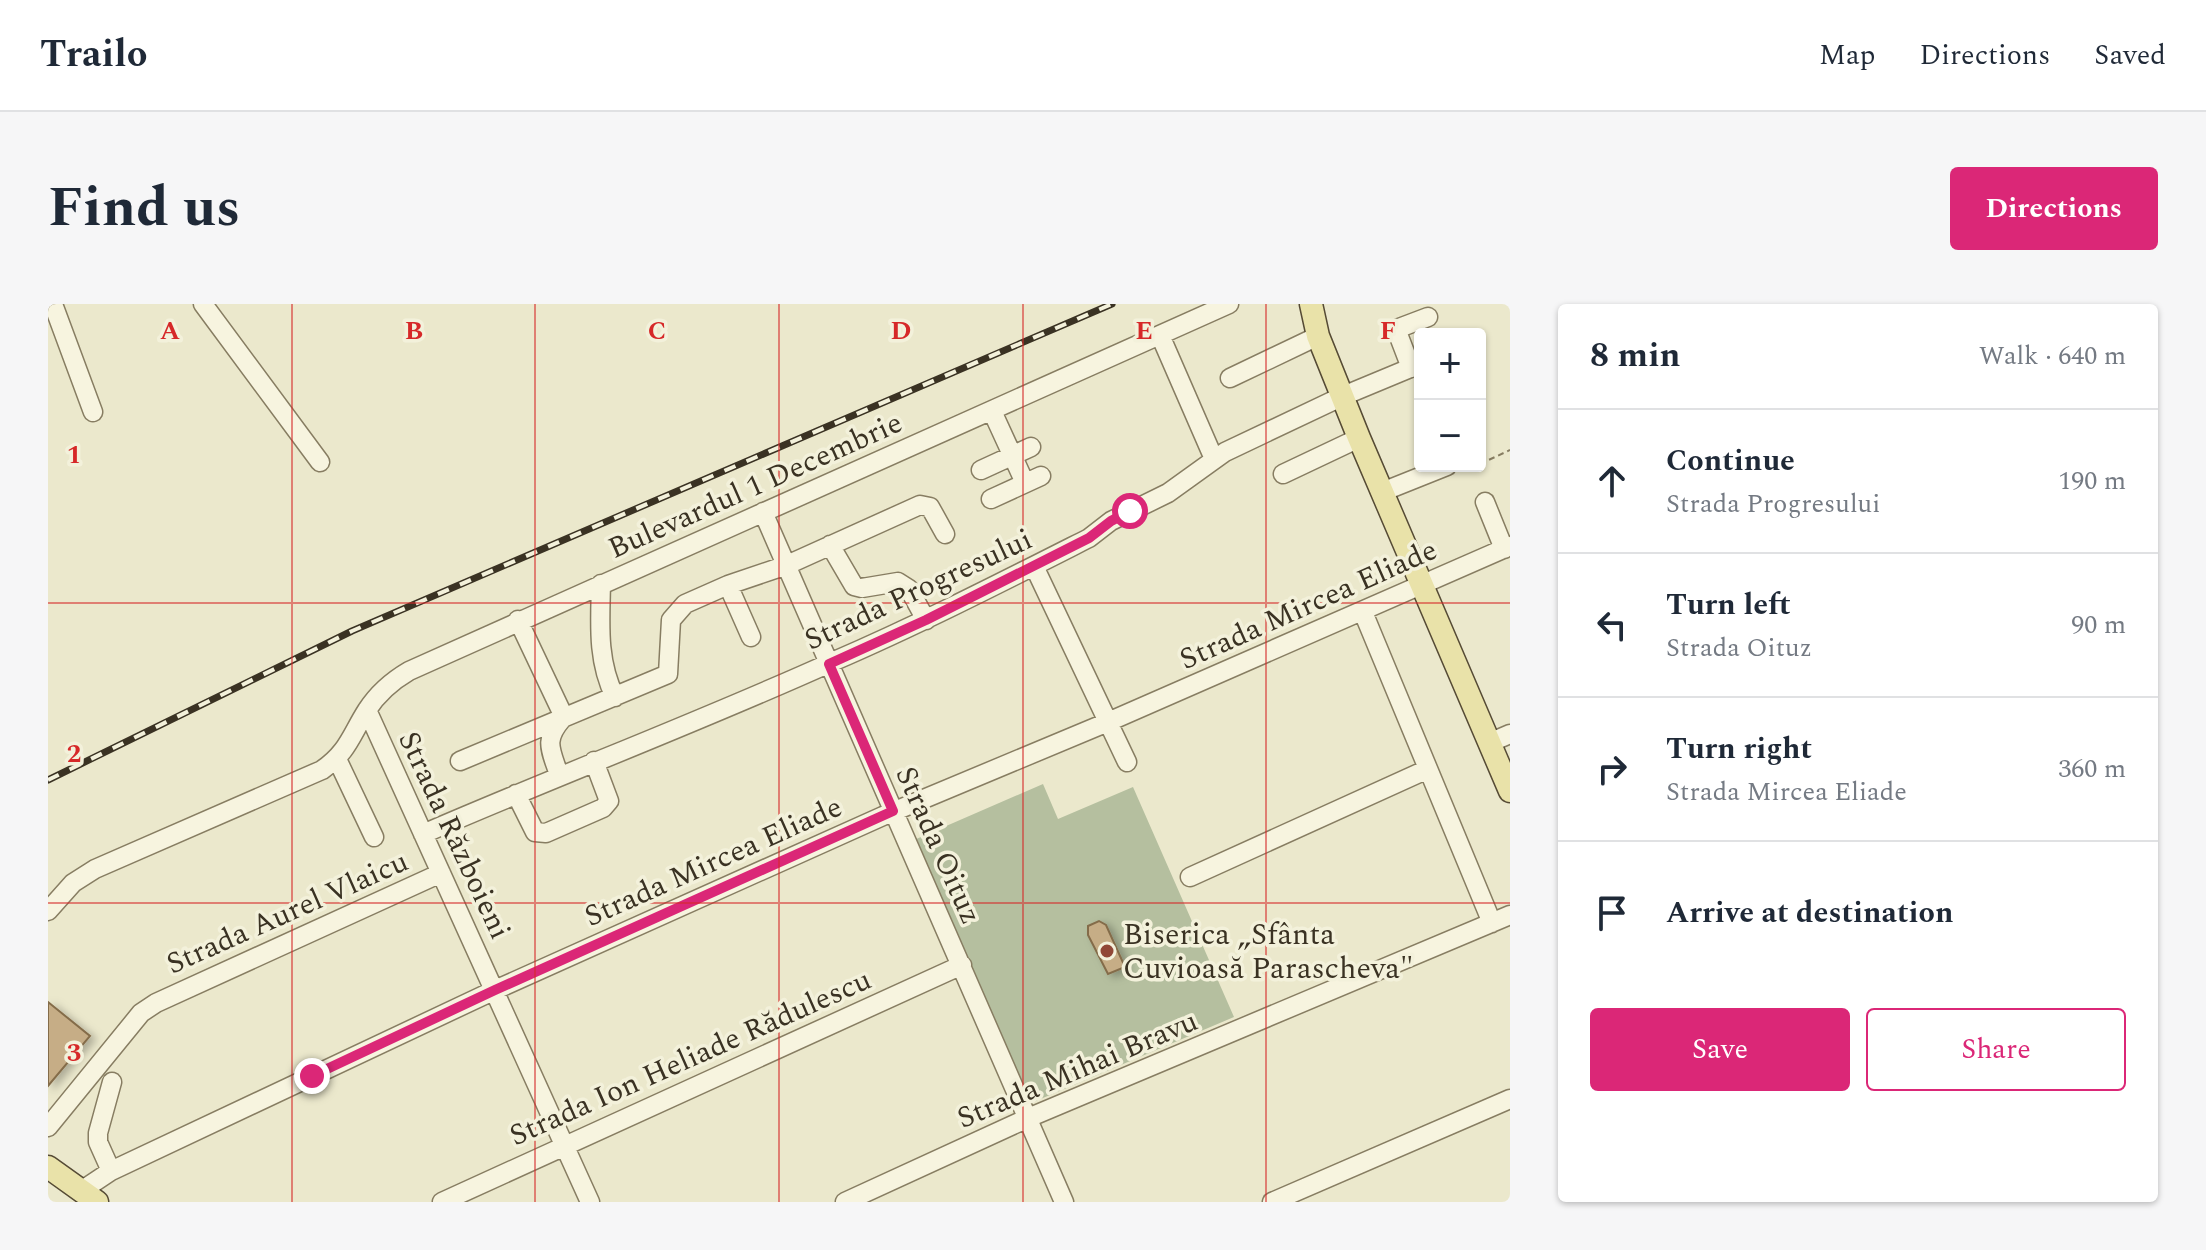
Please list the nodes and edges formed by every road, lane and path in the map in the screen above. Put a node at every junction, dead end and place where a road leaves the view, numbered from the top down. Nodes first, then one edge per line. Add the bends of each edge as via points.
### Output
1 (53, 304) edge
2 (203, 304) edge
3 (1229, 304) edge
4 (1311, 304) edge
5 (1428, 317) dead end
6 (1160, 335) junction
7 (1318, 336) junction
8 (1414, 364) edge
9 (1414, 366) edge
10 (1230, 378) dead end
11 (1343, 396) junction
12 (992, 411) junction
13 (93, 412) dead end
14 (1359, 438) junction
15 (1031, 447) dead end
16 (1510, 450) edge
17 (1013, 455) junction
18 (1214, 459) junction
19 (1486, 461) edge
20 (320, 462) dead end
21 (981, 470) dead end
22 (1432, 472) edge
23 (1283, 474) dead end
24 (1382, 492) junction
25 (991, 499) dead end
26 (1485, 502) dead end
27 (763, 512) junction
28 (945, 534) dead end
29 (830, 545) junction
30 (1507, 548) edge
31 (787, 565) junction
32 (1034, 566) junction
33 (601, 584) junction
34 (728, 585) junction
35 (1421, 585) junction
36 (1363, 612) junction
37 (518, 620) junction
38 (926, 620) junction
39 (751, 637) dead end
40 (829, 664) junction
41 (615, 697) junction
42 (367, 710) junction
43 (564, 717) junction
44 (1108, 722) junction
45 (1500, 738) edge
46 (337, 759) junction
47 (460, 761) dead end
48 (594, 761) junction
49 (1127, 762) dead end
50 (1428, 769) junction
51 (559, 775) junction
52 (1510, 791) edge
53 (516, 794) junction
54 (893, 811) junction
55 (423, 834) junction
56 (374, 837) dead end
57 (441, 873) junction
58 (1190, 877) dead end
59 (51, 903) edge
60 (1510, 915) edge
61 (1492, 923) junction
62 (962, 965) junction
63 (495, 990) junction
64 (112, 1082) dead end
65 (1510, 1099) edge
66 (1028, 1118) junction
67 (48, 1127) edge
68 (564, 1145) junction
69 (48, 1167) edge
70 (111, 1171) junction
71 (89, 1197) edge
72 (442, 1202) edge
73 (590, 1202) edge
74 (845, 1202) edge
75 (1064, 1202) edge
76 (1272, 1202) edge

1 - 13 street
2 - 20 street
3 - 6 street, Bulevardul 1 Decembrie
4 - 7 main road
5 - 8 street via 1399,328
6 - 12 street, Bulevardul 1 Decembrie
6 - 18 street
7 - 10 street
7 - 11 main road
9 - 11 street, Strada Progresului
11 - 14 main road
11 - 18 street, Strada Progresului
12 - 17 street
12 - 27 street, Bulevardul 1 Decembrie
14 - 23 street
14 - 24 main road
15 - 17 street
16 - 19 path
17 - 21 street
17 - 25 street via 1033,480
18 - 32 street, Strada Progresului via 1168,493
22 - 24 street
24 - 35 main road
26 - 30 street
27 - 31 street, Strada Oituz
27 - 33 street, Bulevardul 1 Decembrie
28 - 29 street via 930,507 920,505
29 - 31 street
29 - 38 street via 854,586 898,582 909,589
30 - 35 street, Strada Mircea Eliade
31 - 34 street
31 - 40 street, Strada Oituz
32 - 38 street, Strada Progresului
32 - 44 street
33 - 37 street, Bulevardul 1 Decembrie
33 - 41 street via 600,644
34 - 39 street
34 - 41 street via 685,604 671,620 668,674
35 - 36 street, Strada Mircea Eliade
35 - 45 main road
36 - 44 street, Strada Mircea Eliade
36 - 50 street
37 - 42 street, Bulevardul 1 Decembrie via 409,671 381,691
37 - 43 street
38 - 40 street, Strada Progresului
40 - 48 street, Strada Progresului
40 - 54 street, Strada Oituz
41 - 43 street
42 - 46 street, Bulevardul 1 Decembrie
42 - 55 street, Strada Războieni
43 - 47 street
43 - 51 street via 550,733 549,743
44 - 49 street
44 - 54 street, Strada Mircea Eliade
45 - 52 main road
46 - 56 street
46 - 59 street, Bulevardul 1 Decembrie via 95,869
48 - 51 street, Strada Progresului
48 - 53 street via 609,801 546,833 535,832
50 - 58 street
50 - 61 street
51 - 53 street, Strada Progresului
53 - 55 street, Strada Progresului
54 - 62 street, Strada Oituz
54 - 63 street, Strada Mircea Eliade
55 - 57 street, Strada Războieni
57 - 63 street, Strada Războieni
57 - 67 street, Strada Aurel Vlaicu via 156,1003 141,1013
60 - 61 street, Strada Mihai Bravu
61 - 66 street, Strada Mihai Bravu
62 - 66 street, Strada Oituz
62 - 68 street, Strada Ion Heliade Rădulescu
63 - 68 street, Strada Războieni
63 - 70 street, Strada Mircea Eliade
64 - 70 street via 98,1133
65 - 76 street
66 - 74 street, Strada Mihai Bravu
66 - 75 street, Strada Oituz
68 - 72 street, Strada Ion Heliade Rădulescu
68 - 73 street, Strada Războieni
69 - 71 main road
70 - 71 street, Strada Mircea Eliade

